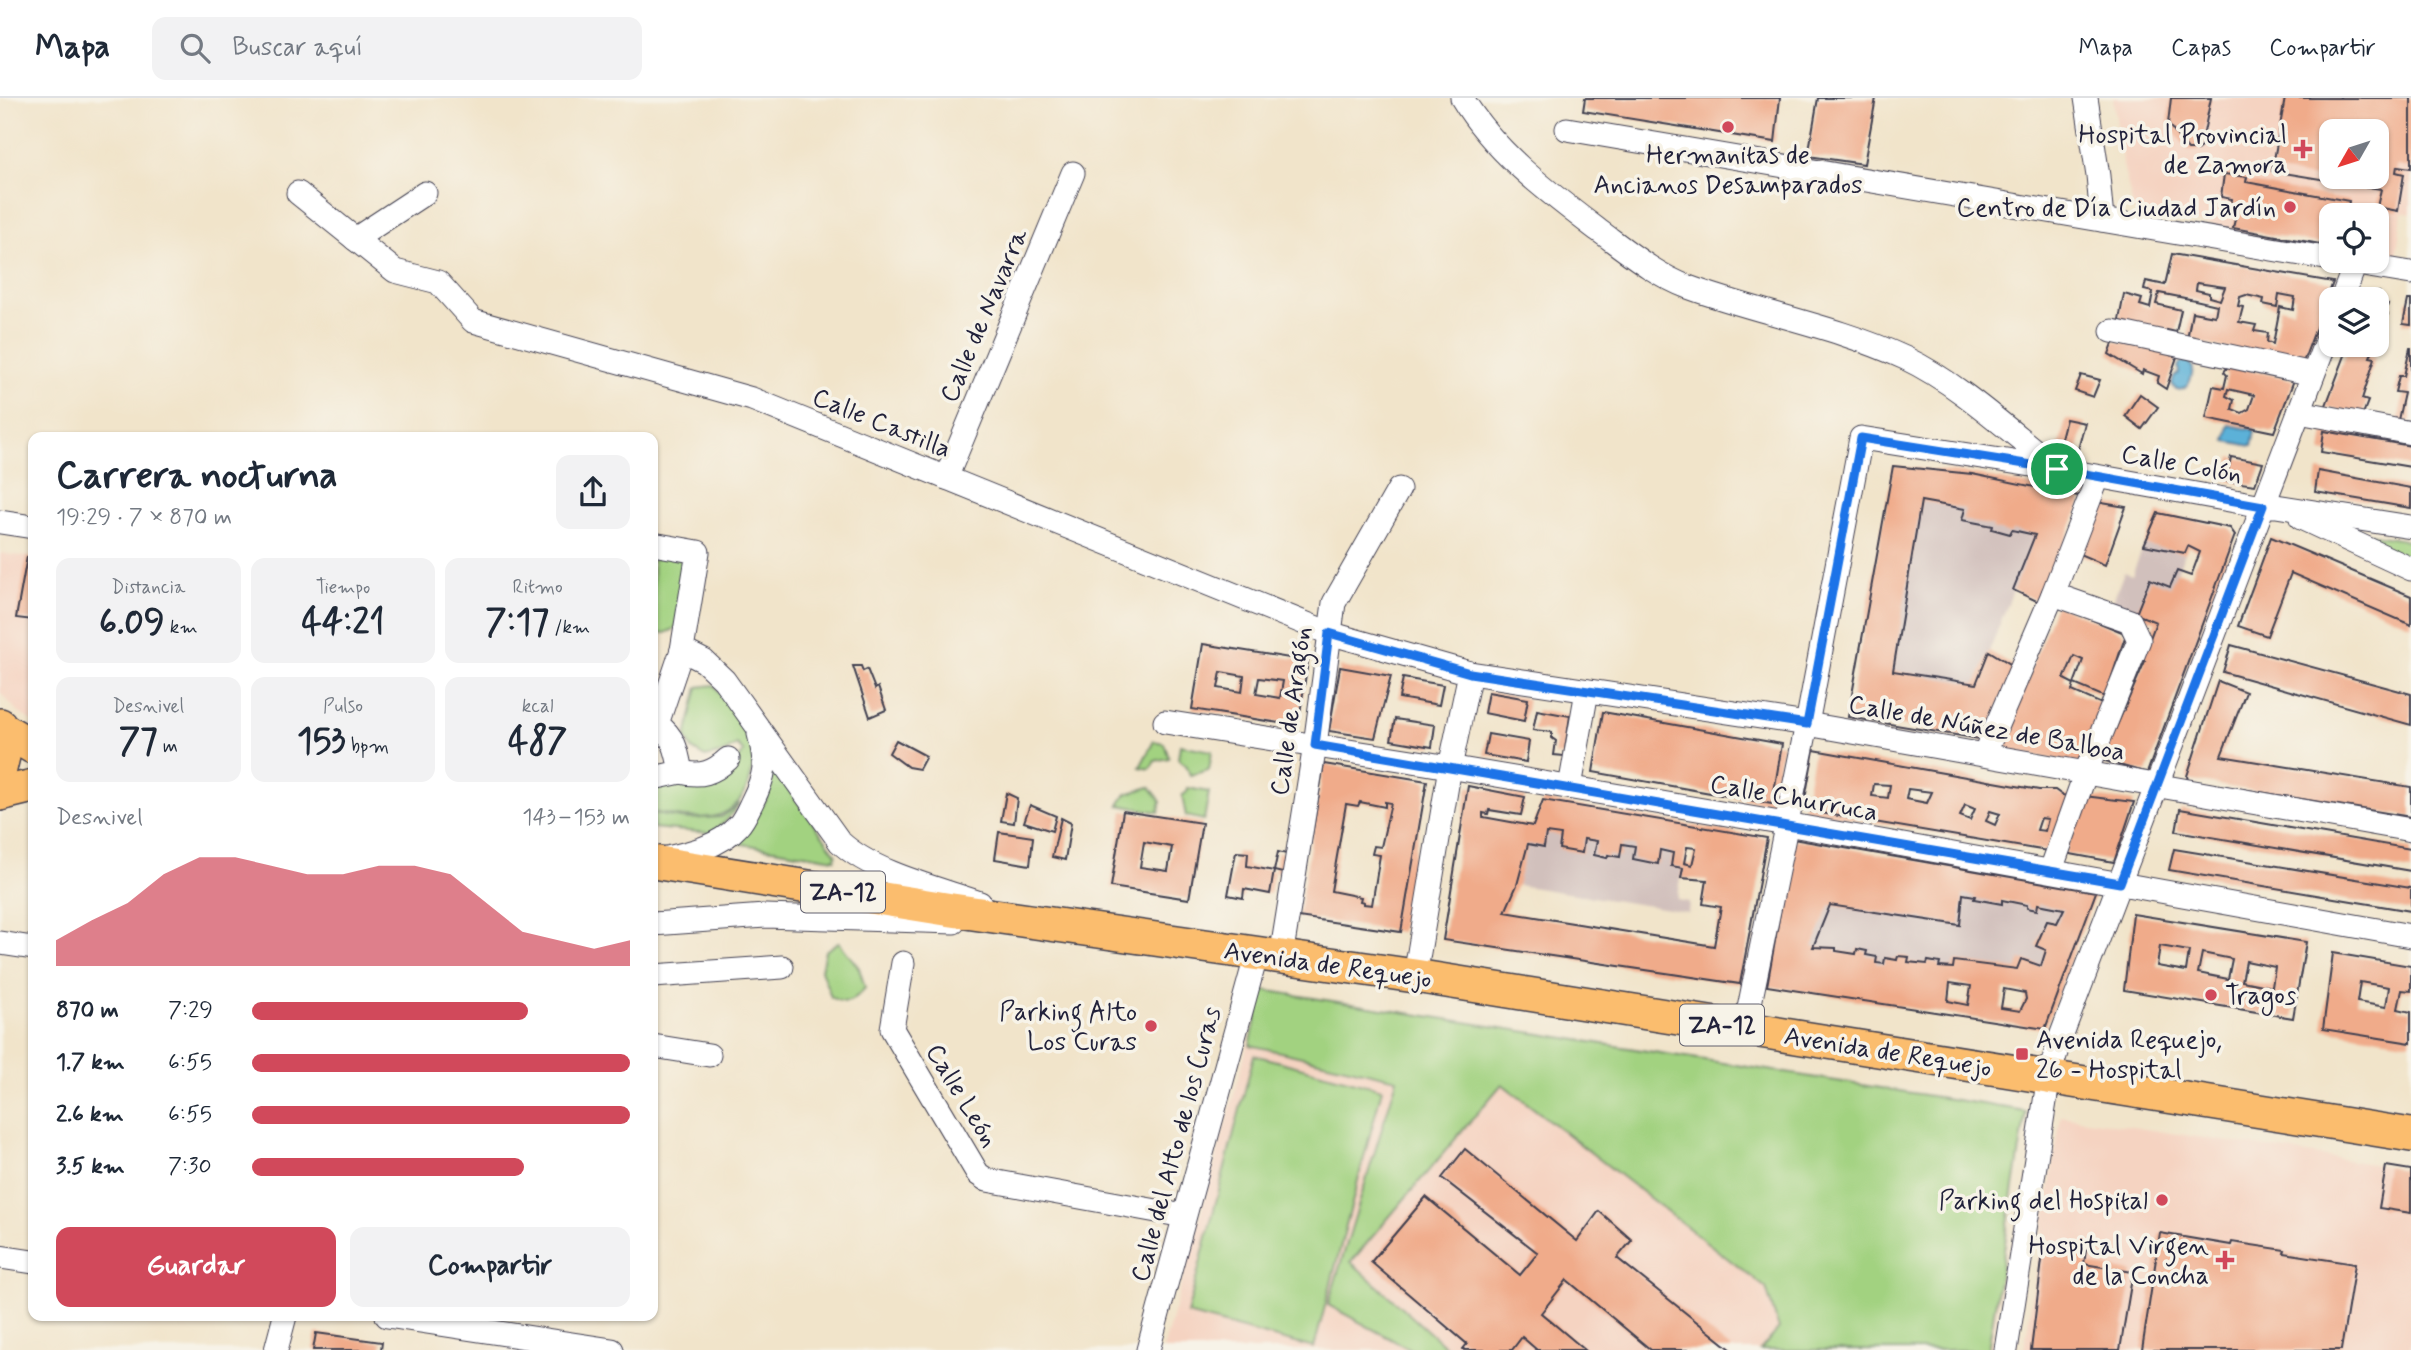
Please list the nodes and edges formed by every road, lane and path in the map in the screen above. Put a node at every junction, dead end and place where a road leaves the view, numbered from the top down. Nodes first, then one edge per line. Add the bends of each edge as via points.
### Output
1 (1462, 98) edge
2 (2086, 98) edge
3 (1567, 129) dead end
4 (1073, 173) dead end
5 (298, 193) dead end
6 (425, 193) dead end
7 (2102, 220) junction
8 (355, 239) junction
9 (2319, 257) edge
10 (2389, 269) edge
11 (2411, 273) edge
12 (2112, 331) dead end
13 (2320, 357) edge
14 (2313, 374) junction
15 (2299, 412) junction
16 (2411, 433) edge
17 (2057, 469) junction
18 (2098, 477) junction
19 (946, 478) junction
20 (1398, 489) dead end
21 (2270, 506) junction
22 (0, 522) edge
23 (28, 526) edge
24 (2411, 527) edge
25 (658, 545) edge
26 (2411, 569) edge
27 (2053, 594) junction
28 (1329, 633) junction
29 (682, 650) junction
30 (1470, 673) junction
31 (1587, 691) junction
32 (658, 721) edge
33 (1166, 722) dead end
34 (757, 724) junction
35 (1807, 724) junction
36 (658, 725) edge
37 (1, 727) edge
38 (28, 744) edge
39 (1315, 745) junction
40 (1984, 755) junction
41 (728, 759) dead end
42 (1450, 767) junction
43 (0, 769) edge
44 (681, 772) junction
45 (2086, 772) junction
46 (658, 777) edge
47 (2157, 784) junction
48 (28, 787) edge
49 (1570, 787) junction
50 (0, 794) edge
51 (1786, 824) junction
52 (2411, 830) edge
53 (658, 861) edge
54 (658, 863) edge
55 (2051, 870) junction
56 (2120, 883) junction
57 (1033, 921) junction
58 (658, 924) edge
59 (2411, 936) edge
60 (0, 943) edge
61 (28, 947) edge
62 (1269, 955) junction
63 (902, 963) dead end
64 (782, 967) dead end
65 (658, 976) edge
66 (1415, 976) junction
67 (1745, 1028) junction
68 (658, 1047) edge
69 (709, 1055) dead end
70 (2049, 1076) junction
71 (2411, 1135) edge
72 (1184, 1216) junction
73 (0, 1257) edge
74 (28, 1261) edge
75 (284, 1321) edge
76 (425, 1321) edge
77 (532, 1335) edge
78 (276, 1350) edge
79 (612, 1350) edge
80 (1149, 1350) edge
81 (2006, 1350) edge

1 - 17 street via 1502,151 1645,265 1686,286 1873,344 1907,359 1954,388
2 - 7 street
3 - 7 street
4 - 19 street, Calle de Navarra
5 - 8 street, Calle Castilla
6 - 8 street
7 - 9 street
8 - 19 street, Calle Castilla via 395,271 438,282 473,321 752,399
10 - 11 street
12 - 14 street
13 - 14 street
14 - 15 street
15 - 16 street
15 - 21 street
17 - 18 street, Calle Colón
17 - 35 street, Calle Colón via 1861,438
18 - 21 street, Calle Colón
18 - 27 street
19 - 28 street, Calle Castilla
20 - 28 street, Calle de Aragón via 1334,603
21 - 24 street, Calle Colón
21 - 26 street
21 - 47 street
22 - 23 street
25 - 29 street via 698,552
27 - 40 street
27 - 45 street via 2130,621 2139,640
28 - 30 street, Calle Castilla
28 - 39 street, Calle de Aragón
29 - 32 street
29 - 34 street, Avenida de Requejo via 714,670
30 - 31 street, Calle de Núñez de Balboa
30 - 42 street
31 - 35 street, Calle de Núñez de Balboa
31 - 49 street
33 - 39 street, Calle Churruca
34 - 53 street via 764,778 740,825 721,840
34 - 57 street, Avenida de Requejo via 839,842 853,854
35 - 40 street, Calle de Núñez de Balboa
35 - 51 street
36 - 44 street via 673,740
37 - 38 highway
37 - 43 highway via 4,752
39 - 42 street, Calle Churruca
39 - 62 street, Calle de Aragón
40 - 45 street, Calle de Núñez de Balboa
41 - 44 street via 709,773
42 - 49 street, Calle Churruca
42 - 66 street
44 - 46 street
45 - 47 street, Calle de Núñez de Balboa
45 - 55 street
47 - 52 street, Calle de Núñez de Balboa
47 - 56 street
48 - 50 highway
49 - 51 street, Calle Churruca
51 - 55 street, Calle Churruca
51 - 67 street
54 - 57 highway, Avenida de Requejo / ZA-12
55 - 56 street, Calle Churruca
56 - 59 street, Calle Churruca
56 - 70 street
57 - 58 street via 765,916
57 - 62 highway, Avenida de Requejo / ZA-12
60 - 61 street
62 - 66 highway, Avenida de Requejo / ZA-12
62 - 72 street, Calle del Alto de los Curas
63 - 72 street, Calle León via 892,1030 978,1174 988,1180
64 - 65 street
66 - 67 highway, Avenida de Requejo / ZA-12
67 - 70 highway, Avenida de Requejo / ZA-12
68 - 69 street
70 - 71 highway, Avenida de Requejo / ZA-12
70 - 81 street
72 - 80 street, Calle del Alto de los Curas
73 - 74 street
75 - 78 street
76 - 77 street
77 - 79 street

